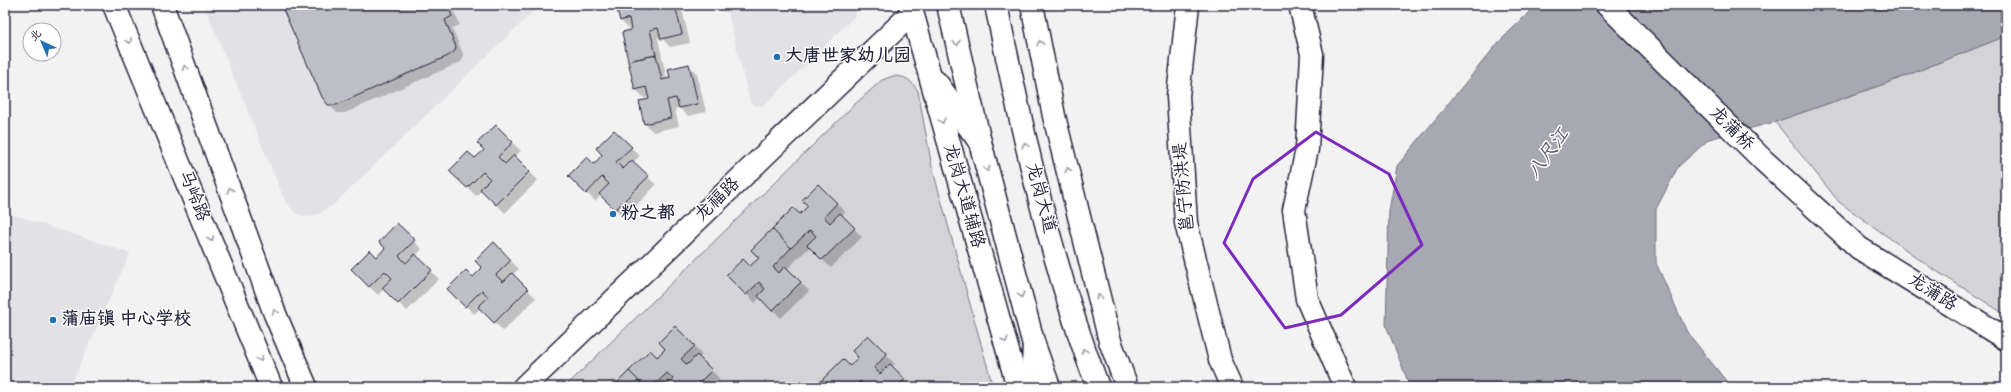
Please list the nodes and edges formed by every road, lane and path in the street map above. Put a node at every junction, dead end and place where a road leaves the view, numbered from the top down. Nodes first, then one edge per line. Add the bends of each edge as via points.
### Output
1 (114, 5) edge
2 (162, 5) edge
3 (948, 5) edge
4 (996, 5) edge
5 (1032, 5) edge
6 (1188, 5) edge
7 (1300, 5) edge
8 (1607, 5) edge
9 (910, 9) edge
10 (927, 70) junction
11 (980, 142) junction
12 (1858, 248) joint
13 (2006, 339) edge
14 (1034, 345) junction
15 (303, 381) edge
16 (272, 387) edge
17 (524, 387) edge
18 (1018, 387) edge
19 (1032, 387) edge
20 (1049, 387) edge
21 (1098, 387) edge
22 (1127, 387) edge
23 (1232, 387) edge
24 (1345, 387) edge

1 -> 16 street, 马岭路
15 -> 2 street, 马岭路 via 275,314
3 -> 11 street
21 -> 4 street, 龙岗大道 via 1076,330 1026,150
22 -> 5 street via 1108,334 1054,116
6 - 23 street, 邕宁防洪堤 via 1178,96 1186,222 1220,360
7 - 24 street via 1312,54 1307,148 1294,210 1307,299
8 - 12 street, 龙蒲桥 via 1764,161
9 - 10 street, 龙岗大道辅路
9 - 17 street, 龙福路
10 - 11 street
10 -> 18 street, 龙岗大道辅路
11 -> 14 street
12 - 13 street, 龙蒲路
14 - 19 street
14 - 20 street
15 - 16 street

